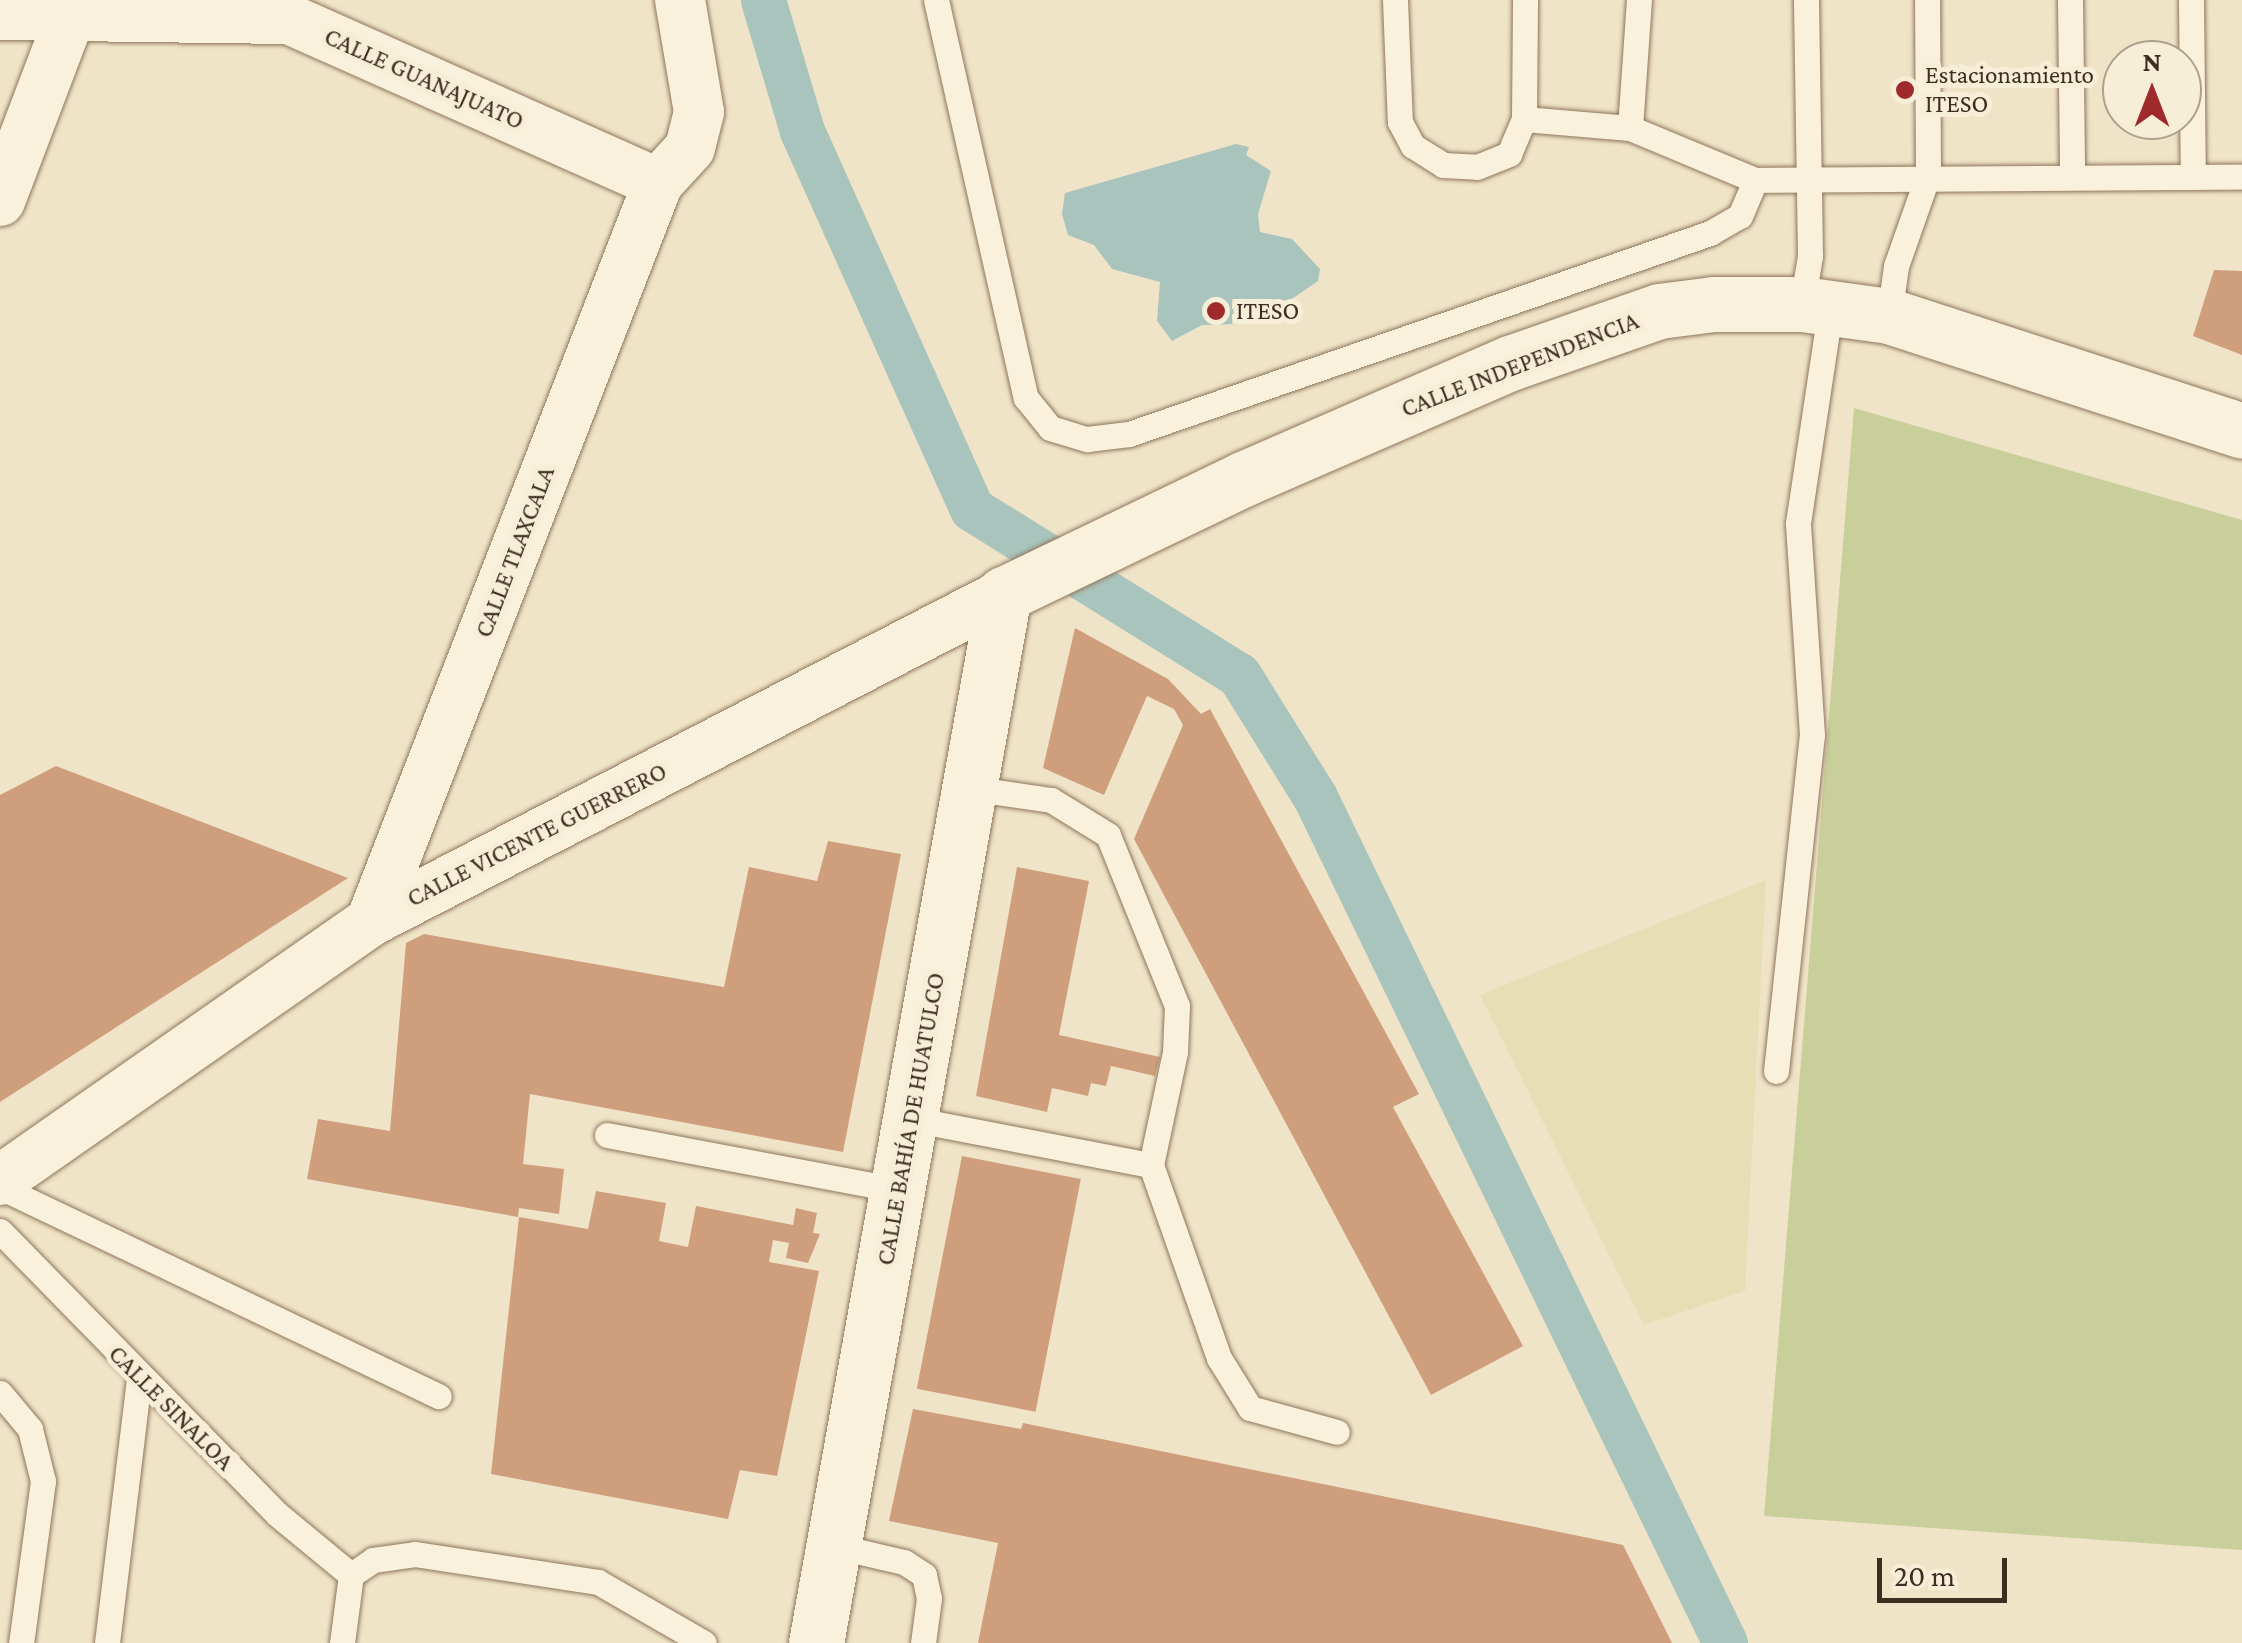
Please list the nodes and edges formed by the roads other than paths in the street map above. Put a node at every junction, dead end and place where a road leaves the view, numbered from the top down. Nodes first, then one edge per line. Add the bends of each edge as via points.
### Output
1 (680, 0) edge
2 (936, 0) edge
3 (1396, 0) edge
4 (1525, 0) edge
5 (1639, 0) edge
6 (1806, 0) edge
7 (1926, 0) edge
8 (2070, 0) edge
9 (2191, 0) edge
10 (289, 9) edge
11 (70, 14) junction
12 (0, 15) edge
13 (1524, 119) junction
14 (1630, 128) junction
15 (1808, 176) junction
16 (1928, 176) junction
17 (2072, 176) junction
18 (2193, 177) junction
19 (2242, 177) edge
20 (1755, 180) junction
21 (658, 183) junction
22 (0, 201) edge
23 (1816, 305) junction
24 (1889, 316) junction
25 (2242, 431) edge
26 (1106, 542) joint
27 (1013, 589) junction
28 (970, 788) junction
29 (371, 921) junction
30 (1776, 1071) dead end
31 (911, 1119) junction
32 (607, 1136) dead end
33 (1151, 1165) junction
34 (0, 1184) edge
35 (898, 1190) junction
36 (0, 1231) edge
37 (139, 1378) junction
38 (0, 1393) edge
39 (439, 1396) dead end
40 (1337, 1432) dead end
41 (835, 1546) junction
42 (352, 1575) junction
43 (21, 1643) edge
44 (108, 1643) edge
45 (342, 1643) edge
46 (704, 1643) edge
47 (816, 1643) edge
48 (923, 1643) edge

1 - 21 street, CALLE TLAXCALA via 699,112 690,148
2 - 20 lane via 1026,398 1050,428 1088,439 1129,434 1710,233 1740,216
3 - 13 lane via 1400,122 1412,146 1443,165 1477,167 1509,154
4 - 13 lane
5 - 14 lane
6 - 15 lane
7 - 16 lane
8 - 17 lane
9 - 18 lane
10 - 11 street, CALLE GUANAJUATO
10 - 21 street, CALLE GUANAJUATO
11 - 12 street, CALLE GUANAJUATO
11 - 22 street
13 - 14 lane
14 - 20 lane
15 - 16 lane
15 - 20 lane
15 - 23 lane
16 - 17 lane
16 - 24 lane via 1896,266
17 - 18 lane
18 - 19 lane
21 - 29 street, CALLE TLAXCALA
23 - 24 street, CALLE INDEPENDENCIA
23 - 26 street, CALLE INDEPENDENCIA via 1660,311 1510,363
23 - 30 lane via 1798,523 1812,735
24 - 25 street, CALLE INDEPENDENCIA
26 - 27 street, CALLE VICENTE GUERRERO
27 - 28 street, CALLE BAHÍA DE HUATULCO
27 - 29 street, CALLE VICENTE GUERRERO
28 - 31 street, CALLE BAHÍA DE HUATULCO
28 - 33 lane via 1051,800 1108,835 1177,1006 1175,1052
29 - 34 street, CALLE VICENTE GUERRERO
31 - 33 lane
31 - 35 street, CALLE BAHÍA DE HUATULCO
32 - 35 lane
33 - 40 lane via 1219,1358 1250,1408
34 - 39 lane
35 - 41 street, CALLE BAHÍA DE HUATULCO
36 - 37 lane, CALLE SINALOA
37 - 42 lane, CALLE SINALOA via 277,1514
37 - 44 lane
38 - 43 lane via 30,1429 43,1481
41 - 47 street, CALLE BAHÍA DE HUATULCO
41 - 48 lane via 904,1562 924,1575 929,1598
42 - 45 lane
42 - 46 lane via 373,1560 415,1554 552,1571 598,1582

